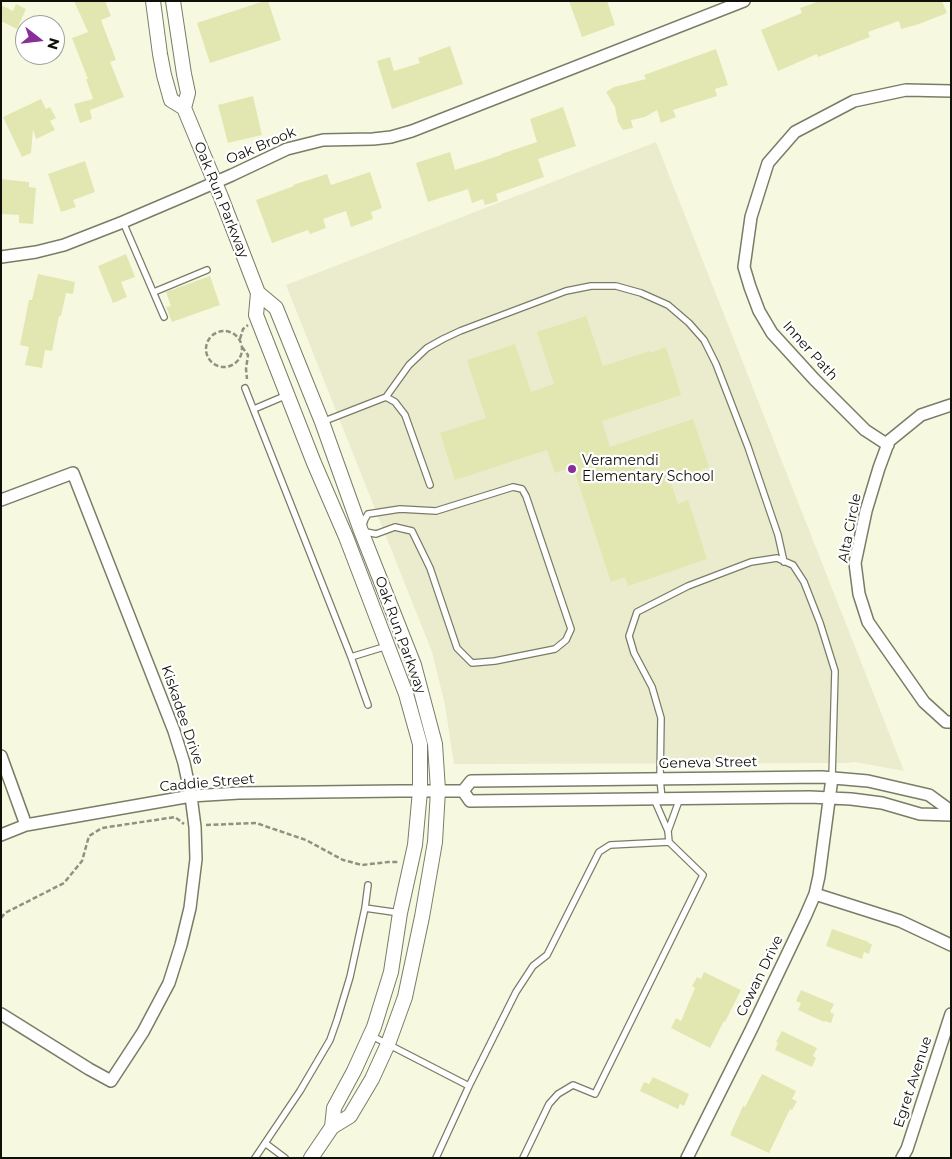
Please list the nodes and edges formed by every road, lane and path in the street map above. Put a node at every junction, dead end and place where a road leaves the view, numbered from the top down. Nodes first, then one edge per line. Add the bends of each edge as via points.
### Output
1 (153, 1) edge
2 (173, 1) edge
3 (744, 1) edge
4 (951, 91) edge
5 (481, 104) junction
6 (184, 108) junction
7 (485, 116) dead end
8 (215, 182) junction
9 (123, 222) junction
10 (1, 257) edge
11 (207, 270) dead end
12 (154, 292) junction
13 (258, 293) junction
14 (164, 317) dead end
15 (249, 324) dead end
16 (240, 340) junction
17 (242, 347) junction
18 (245, 388) joint
19 (287, 395) junction
20 (386, 396) junction
21 (951, 405) edge
22 (254, 409) junction
23 (322, 422) junction
24 (888, 445) junction
25 (430, 485) dead end
26 (1, 500) edge
27 (361, 531) junction
28 (346, 537) junction
29 (784, 562) junction
30 (387, 646) junction
31 (351, 657) junction
32 (368, 705) dead end
33 (951, 722) edge
34 (1, 756) edge
35 (832, 778) junction
36 (660, 779) junction
37 (420, 790) junction
38 (438, 790) junction
39 (463, 791) junction
40 (191, 796) junction
41 (680, 798) junction
42 (829, 798) junction
43 (658, 799) junction
44 (951, 811) edge
45 (951, 815) edge
46 (26, 825) junction
47 (668, 831) junction
48 (1, 835) edge
49 (669, 842) junction
50 (368, 885) dead end
51 (815, 894) junction
52 (365, 908) junction
53 (400, 912) junction
54 (951, 945) edge
55 (1, 1014) edge
56 (951, 1014) edge
57 (370, 1036) junction
58 (388, 1044) junction
59 (469, 1086) junction
60 (332, 1127) junction
61 (265, 1143) junction
62 (255, 1158) edge
63 (285, 1158) edge
64 (311, 1158) edge
65 (436, 1158) edge
66 (523, 1158) edge
67 (687, 1158) edge
68 (902, 1158) edge

1 - 6 street, Oak Run Parkway via 160,54 171,100
2 - 6 street, Oak Run Parkway via 188,93
3 - 5 street, Oak Brook
4 - 24 street, Inner Path via 906,90 854,101 795,132 768,163 751,217 744,268 759,312 772,333 814,379 865,430
5 - 7 street
5 - 8 street, Oak Brook via 391,137 323,140 287,149
6 - 8 street, Oak Run Parkway
8 - 9 street, Oak Brook
8 - 13 street, Oak Run Parkway
9 - 10 street, Oak Brook via 64,245
9 - 12 lane
11 - 12 lane
12 - 14 lane
13 - 19 street, Oak Run Parkway via 256,315
13 - 23 street, Oak Run Parkway via 276,308
15 - 16 path via 243,329
16 - 17 path
16 - 17 path via 231,332 219,332 209,339 206,351 212,362 223,367 239,359
17 - 18 path via 248,355
18 - 22 lane
19 - 22 lane
19 - 28 street, Oak Run Parkway
20 - 23 lane
20 - 25 lane via 405,415
20 - 29 lane via 409,365 427,348 460,331 566,290 616,286 641,293 668,305 704,340 748,447
21 - 24 street, Alta Circle via 921,415
22 - 31 lane
23 - 27 street, Oak Run Parkway
24 - 33 street, Alta Circle via 866,511 855,563 859,594 868,622 924,702 946,722
26 - 40 street, Kiskadee Drive via 73,473 174,732
27 - 27 lane via 376,534 395,527 412,531 430,568 458,648 472,663 555,649 566,640 572,629 522,489 512,487 436,510 368,514
27 - 28 street
27 - 38 street, Oak Run Parkway via 414,666 435,744
28 - 30 street, Oak Run Parkway
29 - 35 lane via 793,566 804,582 835,671
29 - 36 lane via 776,558 751,562 688,586 637,612 629,636 652,687 661,718
30 - 31 lane
30 - 37 street, Oak Run Parkway via 406,694 420,744
31 - 32 lane
34 - 46 street
35 - 36 street, Geneva Street
35 - 42 street, Cowan Drive
35 - 44 street, Geneva Street via 868,781 929,795
36 - 39 street, Geneva Street via 471,781
36 - 43 lane
37 - 38 street, Geneva Street
37 - 40 street, Caddie Street
37 - 53 street, Oak Run Parkway via 415,845
38 - 39 street, Geneva Street
38 - 58 street, Oak Run Parkway via 435,842 422,917 404,997
39 - 43 street, Geneva Street via 470,801
40 - 46 street, Caddie Street
40 - 55 street, Kiskadee Drive via 196,860 181,946 169,983 143,1032 111,1081
41 - 42 street, Geneva Street
41 - 43 street, Geneva Street
41 - 47 lane
42 - 45 street, Geneva Street via 882,803 920,814
42 - 51 street, Cowan Drive
43 - 47 lane
46 - 48 street, Caddie Street
47 - 49 lane
49 - 59 lane via 610,845 599,852 546,955 533,966 516,992
49 - 66 lane via 703,875 595,1094 573,1085 558,1094 549,1104
50 - 52 lane
51 - 54 street via 900,921
51 - 67 street, Cowan Drive
52 - 53 lane
52 - 61 lane via 348,984 330,1040
53 - 57 street, Oak Run Parkway via 391,972
56 - 68 street, Egret Avenue
57 - 58 lane
57 - 60 street, Oak Run Parkway via 334,1108
58 - 59 lane
58 - 60 street, Oak Run Parkway via 350,1116
59 - 65 lane
60 - 64 street, Oak Run Parkway
61 - 62 lane
61 - 63 lane

